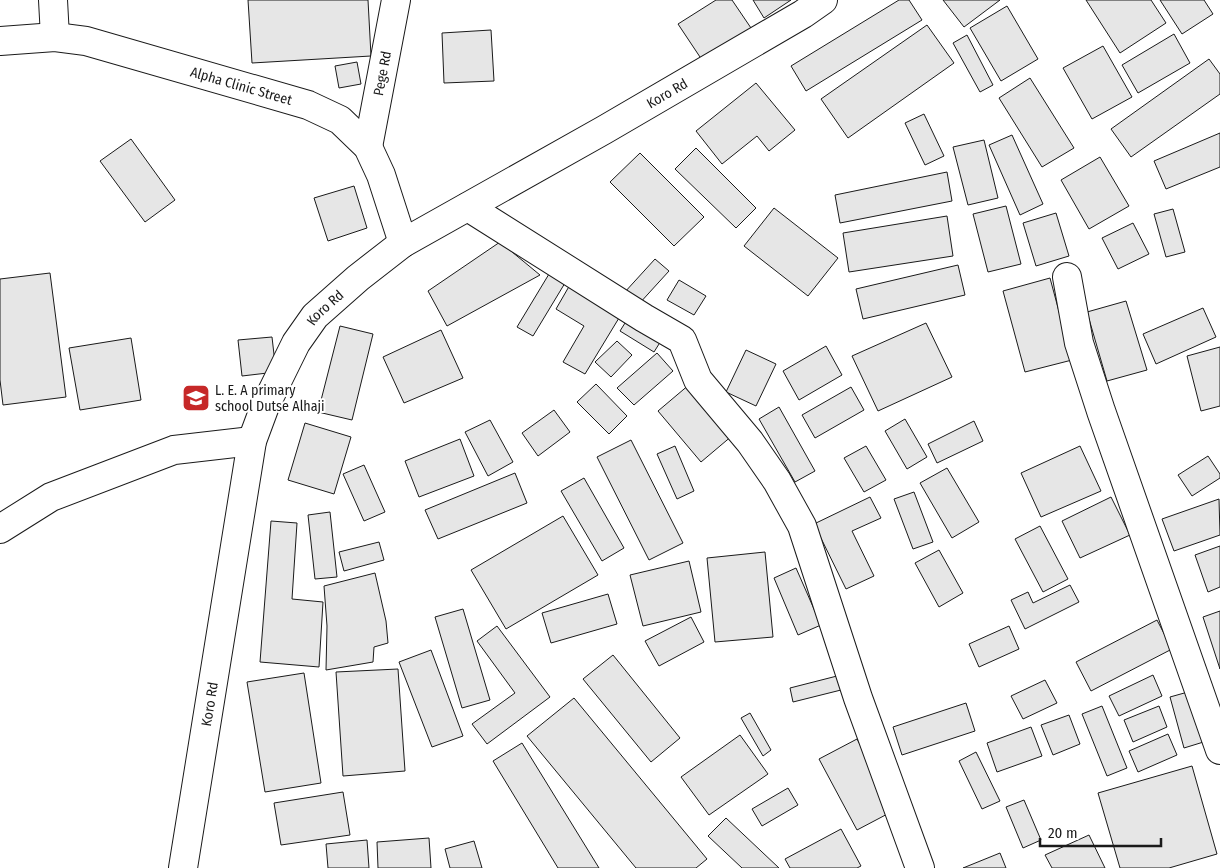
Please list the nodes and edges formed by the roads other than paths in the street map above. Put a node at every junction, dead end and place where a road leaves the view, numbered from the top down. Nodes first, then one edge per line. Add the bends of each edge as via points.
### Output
1 (53, 0) edge
2 (396, 0) edge
3 (823, 0) edge
4 (55, 37) junction
5 (0, 41) edge
6 (368, 147) junction
7 (468, 207) junction
8 (403, 243) junction
9 (1067, 277) dead end
10 (252, 441) junction
11 (0, 528) edge
12 (1220, 750) edge
13 (183, 868) edge
14 (920, 868) edge

1 - 4 street
2 - 6 street, Pege Rd
3 - 7 street, Koro Rd
4 - 5 street, Alpha Clinic Street
4 - 6 street, Alpha Clinic Street via 86,41 308,105 340,120
6 - 8 street, Alpha Clinic Street via 381,175
7 - 8 street, Koro Rd
7 - 14 street via 682,340 698,380 750,442 802,526 858,698
8 - 10 street, Koro Rd via 315,316 296,343
9 - 12 street via 1079,342 1101,411
10 - 11 street via 174,450 51,497
10 - 13 street, Koro Rd

